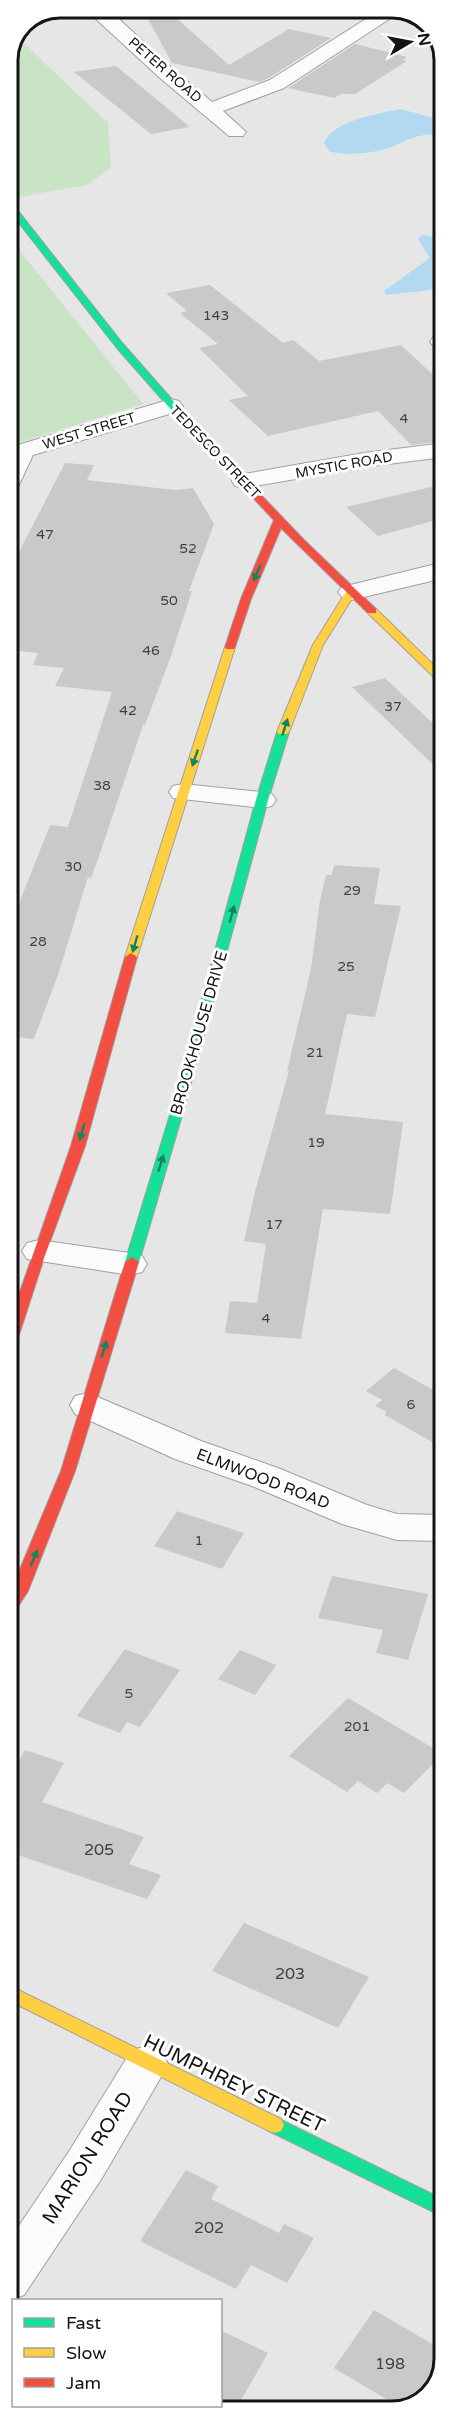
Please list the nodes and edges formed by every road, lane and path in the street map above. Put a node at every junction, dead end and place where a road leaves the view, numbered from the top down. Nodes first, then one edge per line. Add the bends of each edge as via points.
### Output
1 (108, 18) edge
2 (379, 18) edge
3 (210, 109) junction
4 (236, 132) dead end
5 (18, 217) edge
6 (171, 406) junction
7 (434, 451) edge
8 (18, 452) edge
9 (244, 482) junction
10 (279, 520) junction
11 (434, 572) edge
12 (351, 592) junction
13 (434, 671) edge
14 (183, 792) junction
15 (262, 800) junction
16 (39, 1251) junction
17 (130, 1264) junction
18 (18, 1316) edge
19 (88, 1405) junction
20 (434, 1528) edge
21 (18, 1594) edge
22 (18, 1997) edge
23 (146, 2064) junction
24 (434, 2205) edge
25 (18, 2265) edge

1 - 3 street, PETER ROAD
2 - 3 street via 277,84
3 - 4 street, PETER ROAD
5 - 6 main road, TEDESCO STREET
6 - 8 street, WEST STREET
6 - 9 main road, TEDESCO STREET
7 - 9 street, MYSTIC ROAD
9 - 10 main road, TEDESCO STREET
10 - 12 main road, TEDESCO STREET
10 -> 14 main road via 246,599
11 - 12 street
12 - 13 main road, TEDESCO STREET
15 -> 12 main road, BROOKHOUSE DRIVE via 289,714 318,645
14 - 15 street
14 -> 16 main road via 148,899 78,1146
17 -> 15 main road, BROOKHOUSE DRIVE via 185,1083
16 - 17 street
16 - 18 main road
19 -> 17 main road, BROOKHOUSE DRIVE
19 - 20 street, ELMWOOD ROAD via 188,1450 355,1515 397,1527
21 -> 19 main road, BROOKHOUSE DRIVE via 64,1482
22 - 23 main road, HUMPHREY STREET
23 - 24 main road, HUMPHREY STREET
23 - 25 street, MARION ROAD via 86,2164

